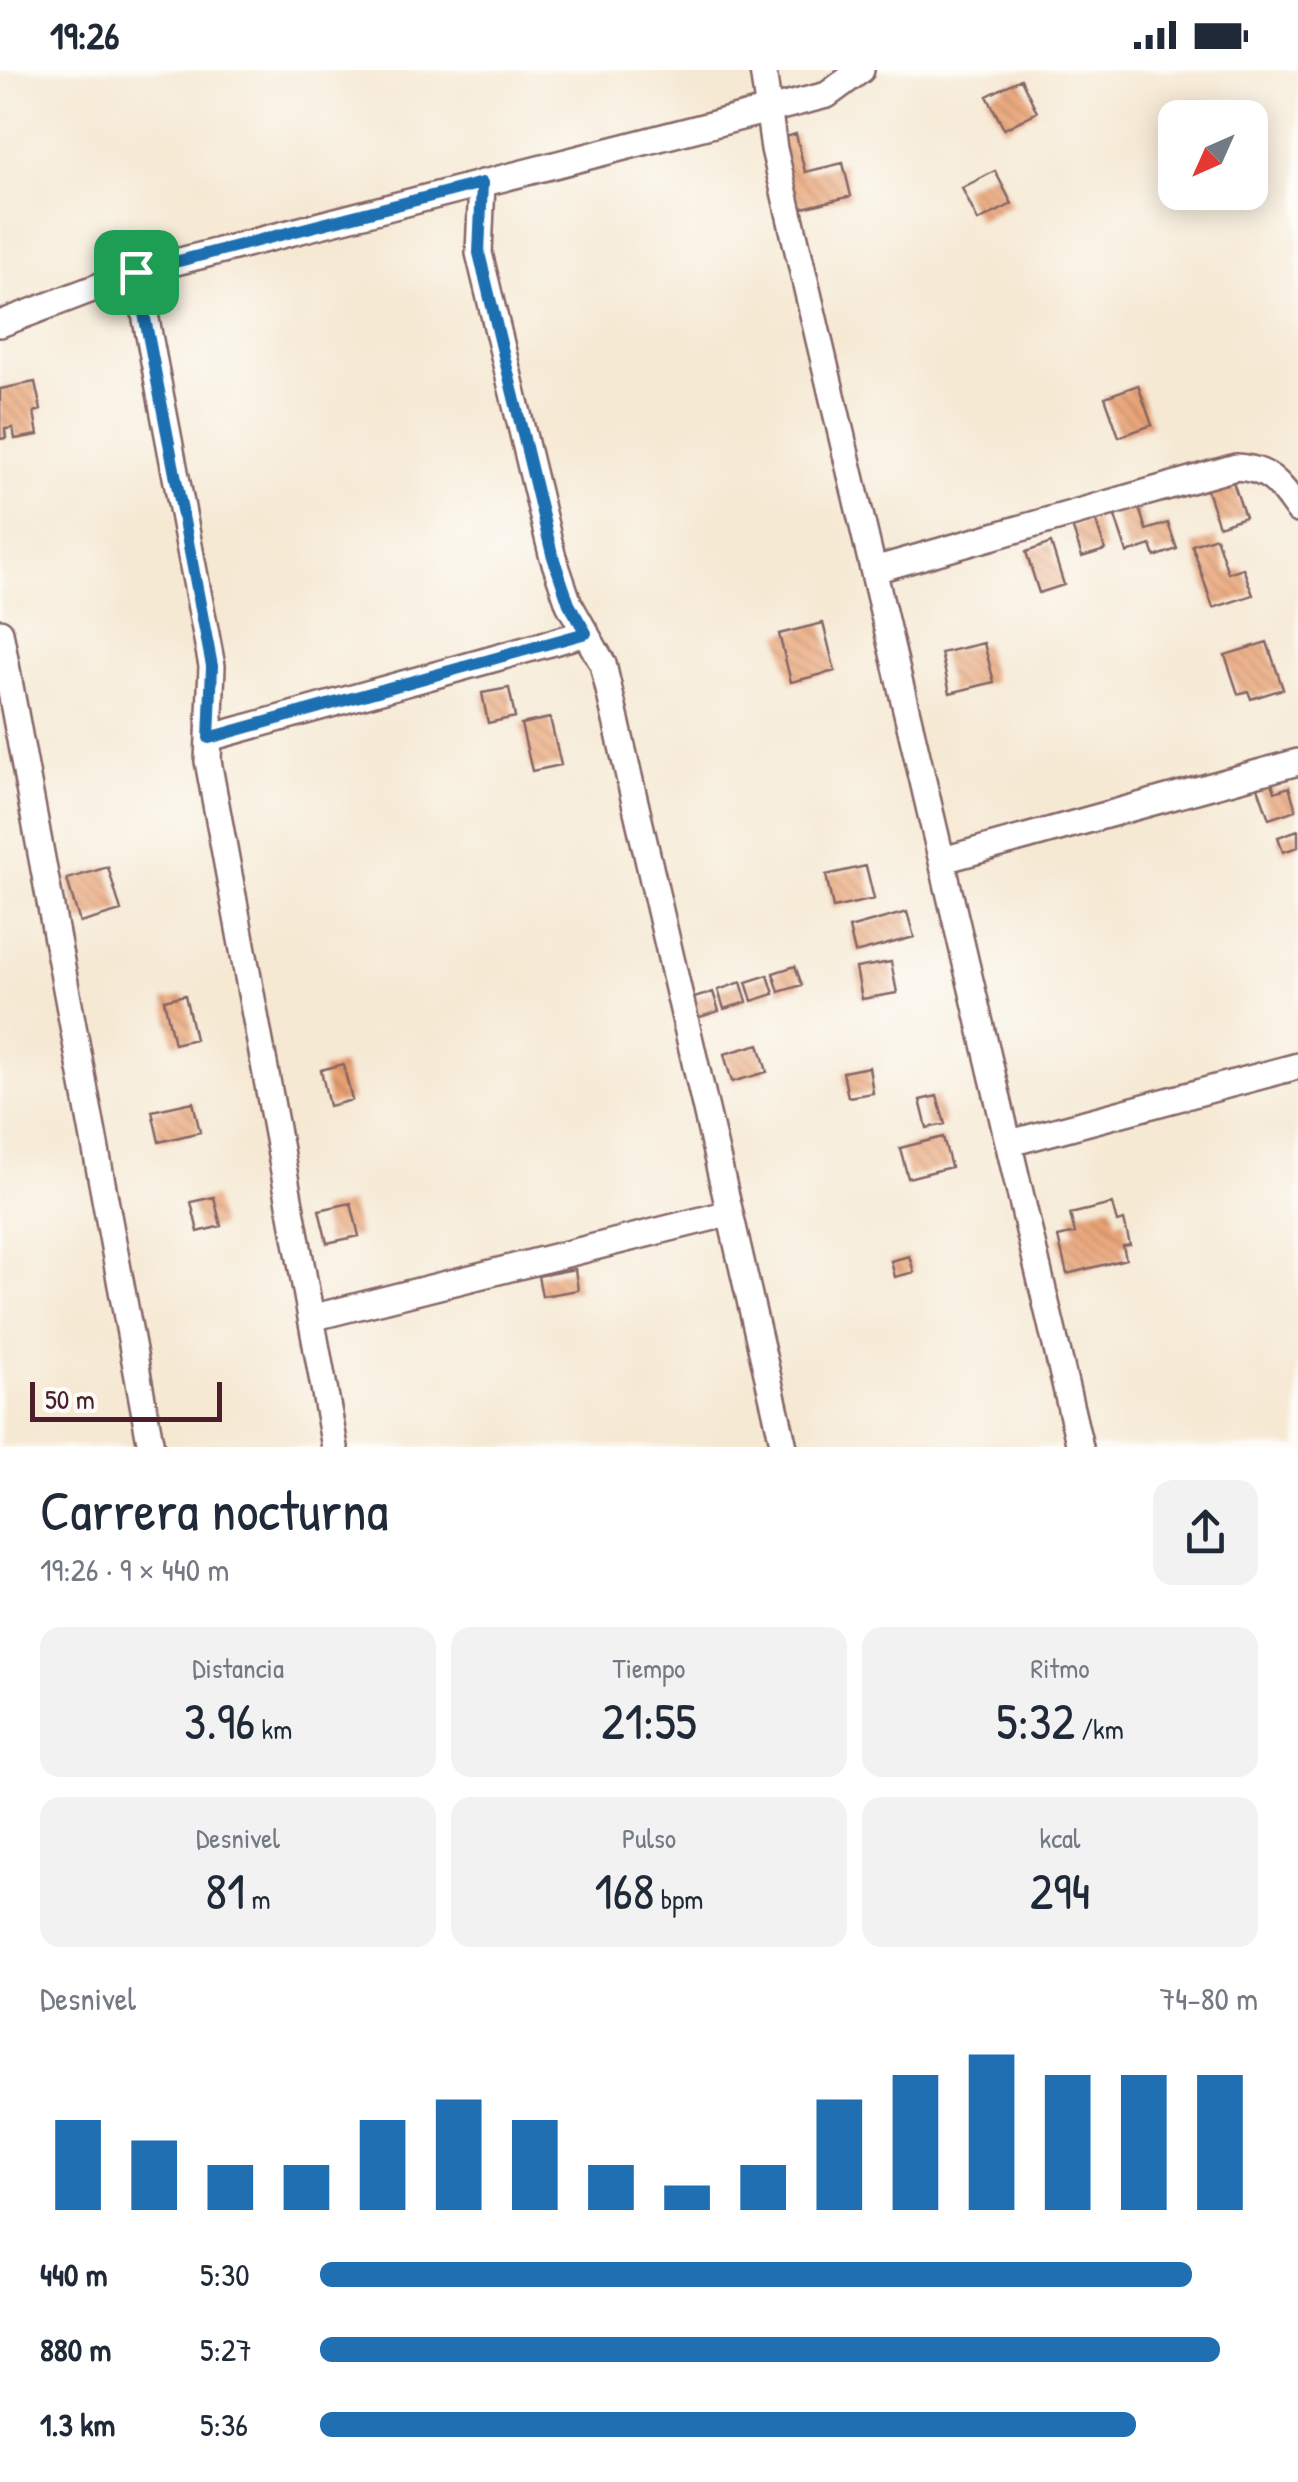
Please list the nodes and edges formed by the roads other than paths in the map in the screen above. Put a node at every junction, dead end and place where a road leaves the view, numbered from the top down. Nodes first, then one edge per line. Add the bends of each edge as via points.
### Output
1 (763, 70) edge
2 (861, 70) edge
3 (768, 110) junction
4 (482, 183) junction
5 (136, 272) junction
6 (0, 324) edge
7 (1298, 510) edge
8 (874, 570) junction
9 (0, 632) edge
10 (586, 633) junction
11 (209, 738) junction
12 (1298, 762) edge
13 (943, 860) junction
14 (1298, 1066) edge
15 (1010, 1143) junction
16 (730, 1213) junction
17 (311, 1318) junction
18 (151, 1447) edge
19 (335, 1447) edge
20 (784, 1447) edge
21 (1080, 1447) edge

1 - 3 street
2 - 3 street via 827,95
3 - 4 street
3 - 8 street
4 - 5 street
4 - 10 street via 479,253 552,554
5 - 6 street
5 - 11 street via 212,666
7 - 8 street via 1259,468 1236,467
8 - 13 street
9 - 18 street
10 - 11 street
10 - 16 street via 603,664
11 - 17 street
12 - 13 street
13 - 15 street
14 - 15 street
15 - 21 street
16 - 17 street
16 - 20 street
17 - 19 street

